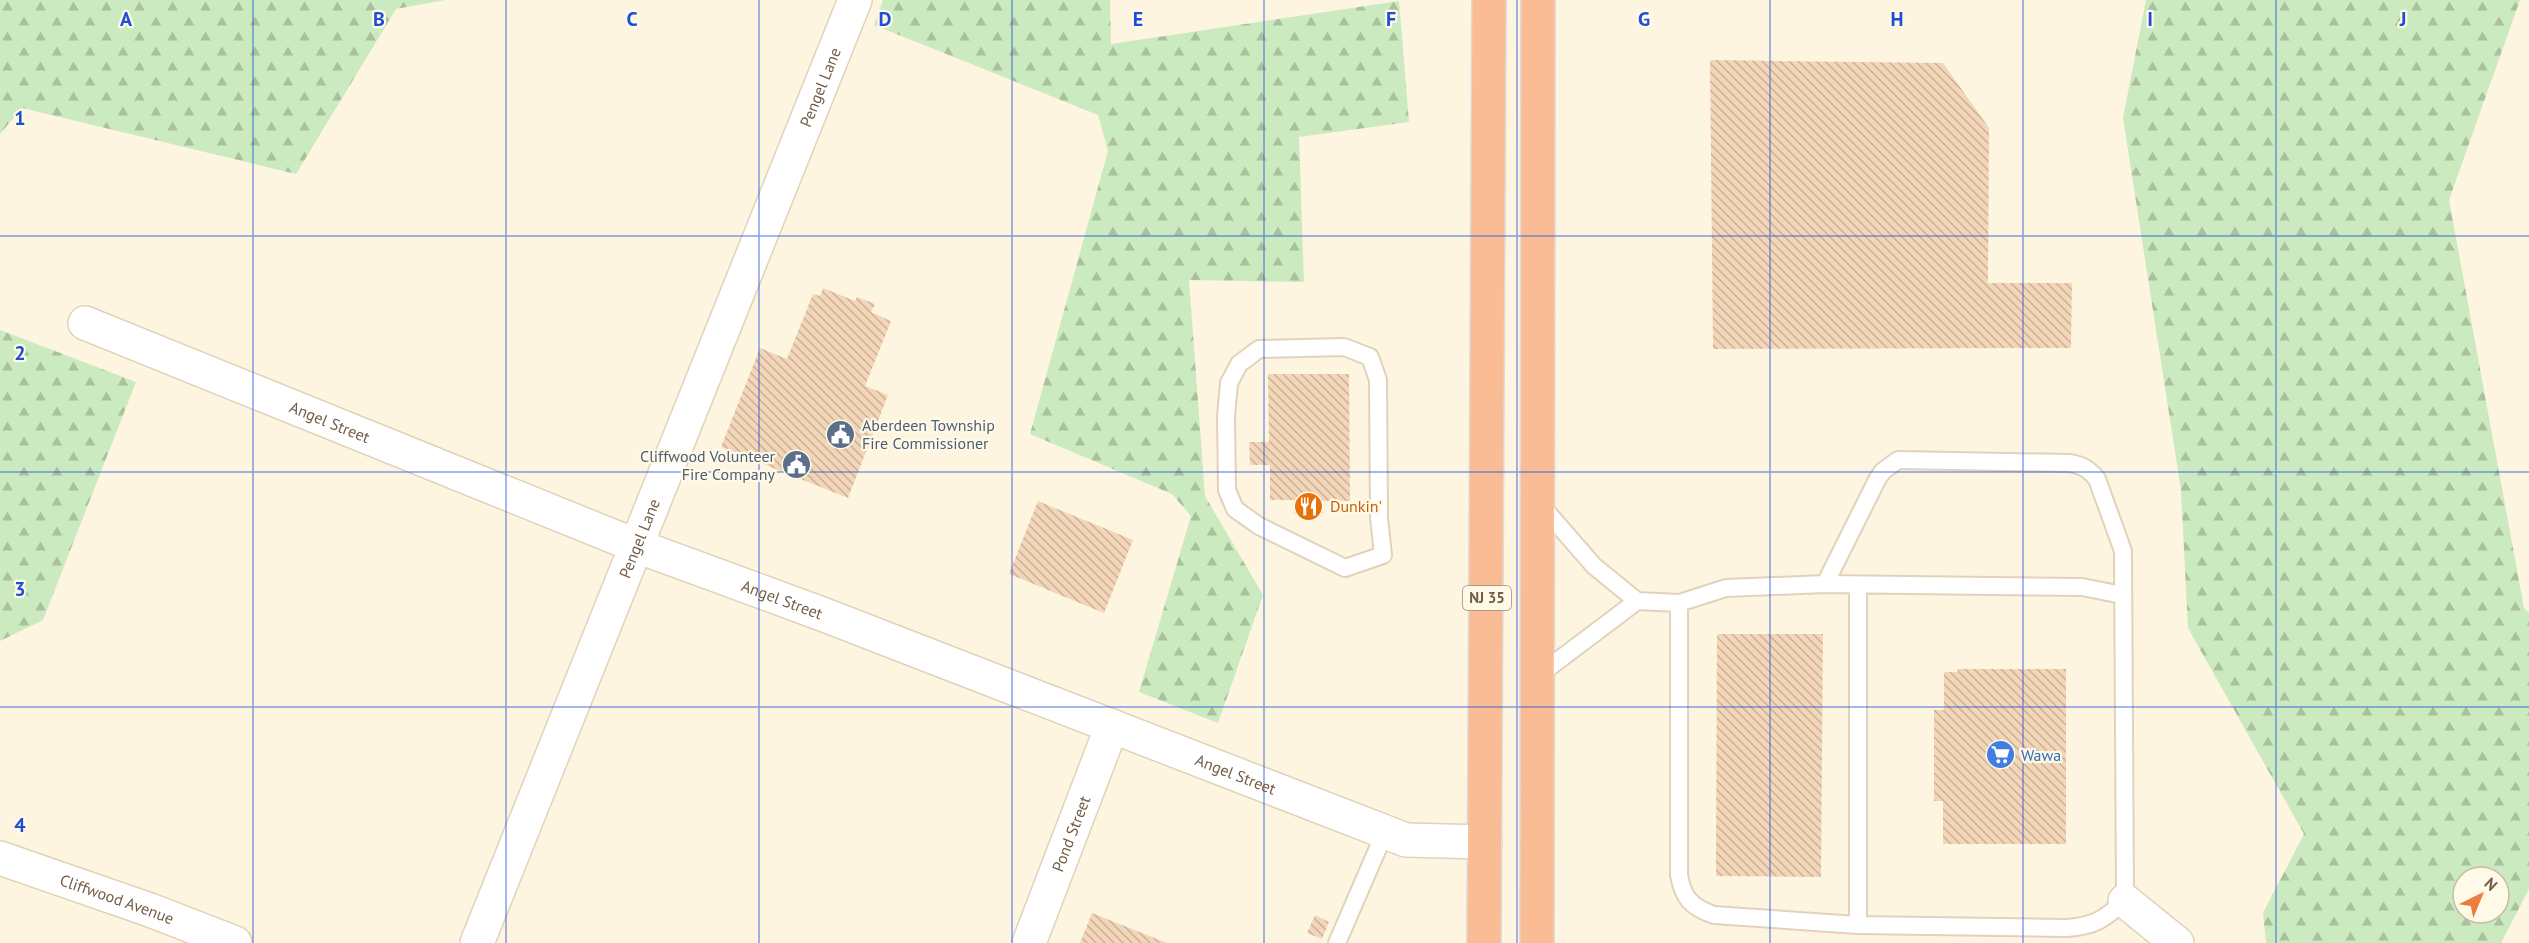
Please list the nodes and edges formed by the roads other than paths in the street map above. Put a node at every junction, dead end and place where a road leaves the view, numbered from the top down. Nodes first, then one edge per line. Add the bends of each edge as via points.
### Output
1 (855, 0) edge
2 (1490, 0) edge
3 (1538, 0) edge
4 (86, 323) dead end
5 (1539, 502) junction
6 (637, 546) junction
7 (1345, 568) joint
8 (1825, 584) junction
9 (1858, 585) junction
10 (2122, 595) junction
11 (1637, 601) junction
12 (1679, 603) junction
13 (1539, 675) junction
14 (1112, 726) junction
15 (1385, 832) junction
16 (1485, 842) junction
17 (0, 858) edge
18 (2125, 901) junction
19 (1858, 925) junction
20 (235, 943) edge
21 (477, 943) edge
22 (1029, 943) edge
23 (1337, 943) edge
24 (1484, 943) edge
25 (1537, 943) edge
26 (2176, 943) edge

1 - 6 street, Pengel Lane
2 - 16 highway, NJ 35
3 - 5 highway
4 - 6 street, Angel Street
5 - 11 lane via 1594,566
5 - 13 highway
6 - 14 street, Angel Street
6 - 21 street, Pengel Lane
7 - 7 lane via 1259,526 1235,509 1227,490 1229,383 1239,364 1259,349 1344,347 1370,357 1378,380 1383,555
8 - 9 lane
8 - 10 lane via 1878,478 1898,460 2069,464 2081,465 2097,479 2123,550
8 - 12 lane via 1726,588
9 - 10 lane via 2082,587
9 - 19 lane
10 - 18 lane
11 - 12 lane
11 - 13 lane
12 - 19 lane via 1682,890 1699,910 1714,915
13 - 25 highway
14 - 15 street, Angel Street
14 - 22 street, Pond Street
15 - 16 street, Angel Street via 1406,840
15 - 23 lane
16 - 24 highway, NJ 35
17 - 20 street, Cliffwood Avenue
18 - 19 lane via 2099,922 2084,927
18 - 26 street

